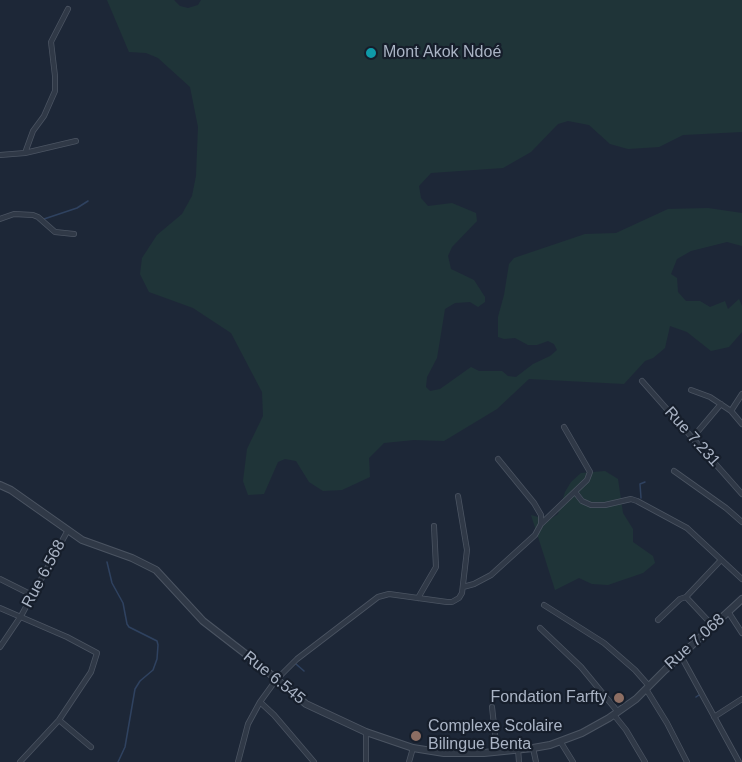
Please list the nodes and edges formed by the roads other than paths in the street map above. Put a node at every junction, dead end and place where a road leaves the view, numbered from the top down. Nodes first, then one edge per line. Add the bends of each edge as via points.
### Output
1 (68, 9) dead end
2 (75, 141) dead end
3 (25, 153) junction
4 (0, 155) edge
5 (0, 219) edge
6 (74, 234) dead end
7 (642, 381) dead end
8 (692, 390) dead end
9 (742, 394) edge
10 (721, 404) junction
11 (731, 411) junction
12 (742, 424) edge
13 (564, 427) dead end
14 (699, 430) dead end
15 (498, 459) dead end
16 (674, 471) dead end
17 (0, 484) edge
18 (575, 492) junction
19 (742, 494) edge
20 (458, 496) dead end
21 (742, 522) edge
22 (541, 524) junction
23 (434, 526) dead end
24 (68, 531) junction
25 (722, 560) junction
26 (0, 579) edge
27 (742, 579) edge
28 (463, 586) junction
29 (32, 595) junction
30 (686, 597) junction
31 (418, 598) junction
32 (742, 599) edge
33 (544, 605) dead end
34 (0, 608) edge
35 (729, 613) junction
36 (21, 616) junction
37 (658, 620) dead end
38 (714, 627) junction
39 (540, 628) dead end
40 (742, 633) edge
41 (0, 647) edge
42 (681, 656) junction
43 (276, 680) junction
44 (647, 687) junction
45 (742, 699) edge
46 (260, 702) junction
47 (492, 707) dead end
48 (616, 713) junction
49 (714, 717) junction
50 (59, 720) junction
51 (366, 732) junction
52 (560, 741) junction
53 (91, 747) dead end
54 (413, 748) junction
55 (533, 748) junction
56 (518, 749) junction
57 (497, 752) junction
58 (742, 754) edge
59 (738, 760) edge
60 (20, 762) edge
61 (237, 762) edge
62 (314, 762) edge
63 (366, 762) edge
64 (410, 762) edge
65 (519, 762) edge
66 (536, 762) edge
67 (573, 762) edge
68 (645, 762) edge
69 (687, 762) edge

1 - 3 street via 51,42 55,92
2 - 3 street
3 - 4 street
5 - 6 street via 14,214 33,215 55,232
7 - 19 street, Rue 7.231
8 - 10 street
9 - 11 street
10 - 11 street
10 - 14 street
11 - 12 street
13 - 18 street via 590,474
15 - 22 street via 534,503
16 - 21 street
17 - 24 street, Rue 6.545
18 - 22 street
18 - 25 street via 591,505 637,501 687,528
20 - 28 street via 467,550
22 - 28 street via 535,536 491,575
23 - 31 street via 436,567
24 - 29 street, Rue 6.568
24 - 43 street, Rue 6.545 via 156,570 202,621
25 - 27 street
25 - 30 street
26 - 29 street
28 - 31 street via 459,598 452,602
29 - 36 street, Rue 6.568
30 - 37 street
30 - 38 street
31 - 43 street via 389,594 378,597 297,659
32 - 35 street, Rue 7.068
33 - 44 street via 604,643 635,670
34 - 36 street
35 - 38 street, Rue 7.068
35 - 40 street
36 - 41 street, Rue 6.568
36 - 50 street via 97,653 91,672
38 - 42 street, Rue 7.068
39 - 48 street via 581,667
42 - 44 street, Rue 7.068
42 - 49 street
43 - 46 street
43 - 51 street, Rue 6.545 via 306,704
44 - 48 street, Rue 6.545
44 - 69 street
45 - 49 street
46 - 61 street via 248,724
46 - 62 street
47 - 57 street
48 - 52 street, Rue 6.545
48 - 68 street
49 - 59 street
50 - 53 street
50 - 60 street
51 - 54 street, Rue 6.545
51 - 63 street
52 - 55 street, Rue 6.545
52 - 67 street
54 - 57 street, Rue 6.545 via 444,753
54 - 64 street
55 - 56 street, Rue 6.545
55 - 66 street
56 - 57 street, Rue 6.545
56 - 65 street
58 - 59 street

